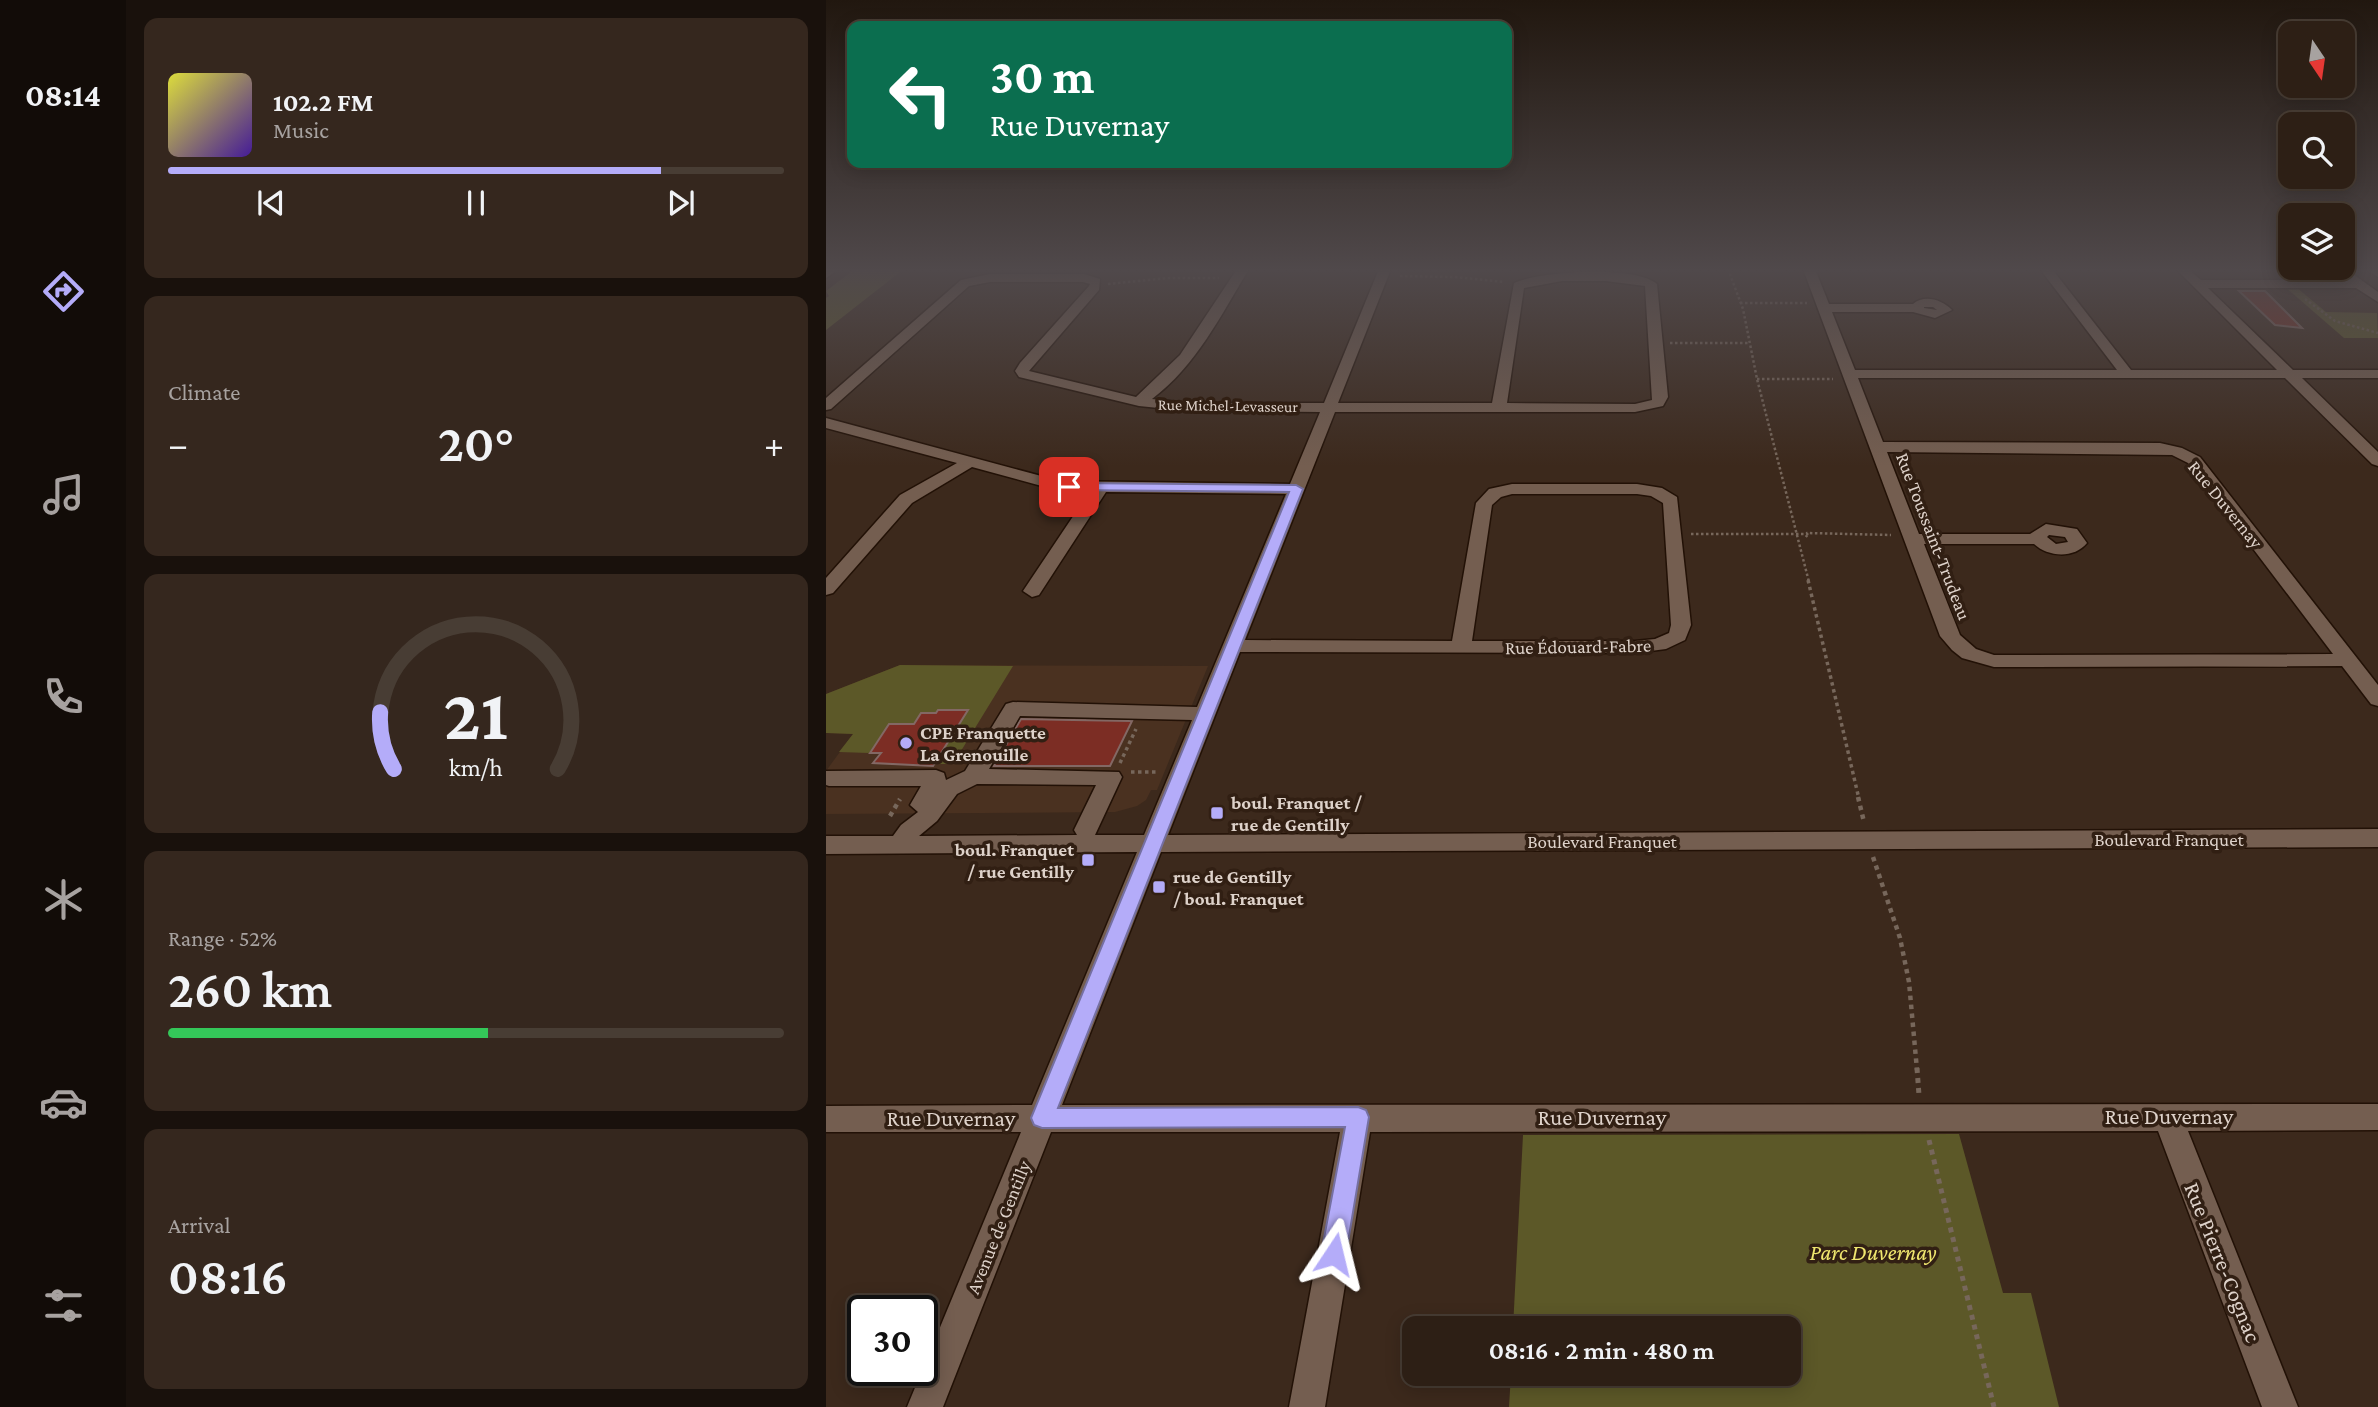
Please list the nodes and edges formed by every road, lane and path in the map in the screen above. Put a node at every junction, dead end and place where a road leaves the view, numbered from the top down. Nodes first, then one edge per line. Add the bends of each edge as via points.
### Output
1 (906, 335) edge
2 (1053, 335) edge
3 (1200, 335) edge
4 (1361, 335) edge
5 (1510, 335) edge
6 (1655, 335) edge
7 (1747, 335) edge
8 (1830, 335) edge
9 (2097, 335) edge
10 (2249, 335) edge
11 (1666, 343) dead end
12 (1749, 343) junction
13 (2127, 374) junction
14 (2290, 374) junction
15 (2378, 374) edge
16 (1846, 377) junction
17 (1757, 379) junction
18 (1139, 401) junction
19 (826, 406) edge
20 (1329, 407) junction
21 (1499, 408) junction
22 (826, 423) edge
23 (846, 428) junction
24 (826, 438) edge
25 (1877, 447) junction
26 (2378, 461) edge
27 (970, 462) junction
28 (1100, 488) junction
29 (1296, 489) junction
30 (1686, 534) dead end
31 (1798, 535) junction
32 (1906, 537) junction
33 (2038, 539) dead end
34 (826, 589) edge
35 (1032, 591) dead end
36 (1235, 646) junction
37 (1461, 648) junction
38 (2348, 660) junction
39 (2378, 699) edge
40 (1207, 714) junction
41 (1135, 732) dead end
42 (1118, 768) dead end
43 (1144, 772) dead end
44 (1164, 772) dead end
45 (973, 776) junction
46 (829, 778) dead end
47 (1861, 811) dead end
48 (929, 815) junction
49 (2378, 826) edge
50 (1086, 830) junction
51 (826, 831) edge
52 (1157, 836) junction
53 (905, 838) junction
54 (2378, 838) edge
55 (826, 845) edge
56 (1873, 858) dead end
57 (1920, 1098) dead end
58 (2166, 1116) junction
59 (1358, 1117) junction
60 (2378, 1117) edge
61 (1042, 1118) junction
62 (826, 1119) edge
63 (1928, 1135) dead end
64 (925, 1407) edge
65 (1307, 1407) edge
66 (1994, 1407) edge
67 (2280, 1407) edge

1 - 19 street, Rue Michel-Levasseur
2 - 18 street, Rue Michel-Levasseur via 1023,373
3 - 18 street via 1177,370
4 - 20 street, Avenue de Gentilly
5 - 21 street, Rue Michel-Levasseur
6 - 21 street, Rue Michel-Levasseur via 1658,403 1635,408
7 - 12 path
8 - 16 street, Rue Toussaint-Trudeau
9 - 13 street
10 - 14 street
11 - 12 path
12 - 17 path
13 - 14 street
13 - 16 street
14 - 15 street
14 - 26 street
16 - 17 path
16 - 25 street, Rue Toussaint-Trudeau
17 - 31 path
18 - 20 street, Rue Michel-Levasseur via 1175,406
20 - 21 street, Rue Michel-Levasseur
20 - 29 street, Avenue de Gentilly
22 - 23 street
23 - 24 street
23 - 27 street
25 - 32 street, Rue Toussaint-Trudeau
25 - 38 street, Rue Duvernay via 2160,448 2183,453 2194,460
27 - 28 street via 1052,485
27 - 34 street via 906,499
28 - 29 street
28 - 35 street
29 - 36 street, Avenue de Gentilly
30 - 31 path
31 - 32 path
31 - 47 path
32 - 33 street
32 - 38 street, Rue Toussaint-Trudeau via 1950,636 1966,652 1985,659
36 - 37 street, Rue Édouard-Fabre
36 - 40 street, Avenue de Gentilly
37 - 37 street, Rue Édouard-Fabre via 1648,647 1674,639 1681,625 1671,500 1637,489 1518,489 1490,495 1484,503
38 - 39 street, Rue Duvernay
40 - 45 street via 1013,709
40 - 52 street, Avenue de Gentilly
41 - 42 path
43 - 44 path
45 - 48 street via 949,788
45 - 50 street via 1111,777
46 - 48 street via 936,778 922,805
48 - 53 street
49 - 52 street, Boulevard Franquet
50 - 52 street, Boulevard Franquet
50 - 53 street, Boulevard Franquet
51 - 53 street, Boulevard Franquet
52 - 53 street, Boulevard Franquet
52 - 54 street, Boulevard Franquet
52 - 61 street, Avenue de Gentilly
53 - 55 street, Boulevard Franquet
56 - 57 path via 1909,982
58 - 59 street, Rue Duvernay
58 - 60 street, Rue Duvernay
58 - 67 street, Rue Pierre-Cognac
59 - 61 street, Rue Duvernay
59 - 65 street
61 - 62 street, Rue Duvernay
61 - 64 street, Avenue de Gentilly
63 - 66 path

